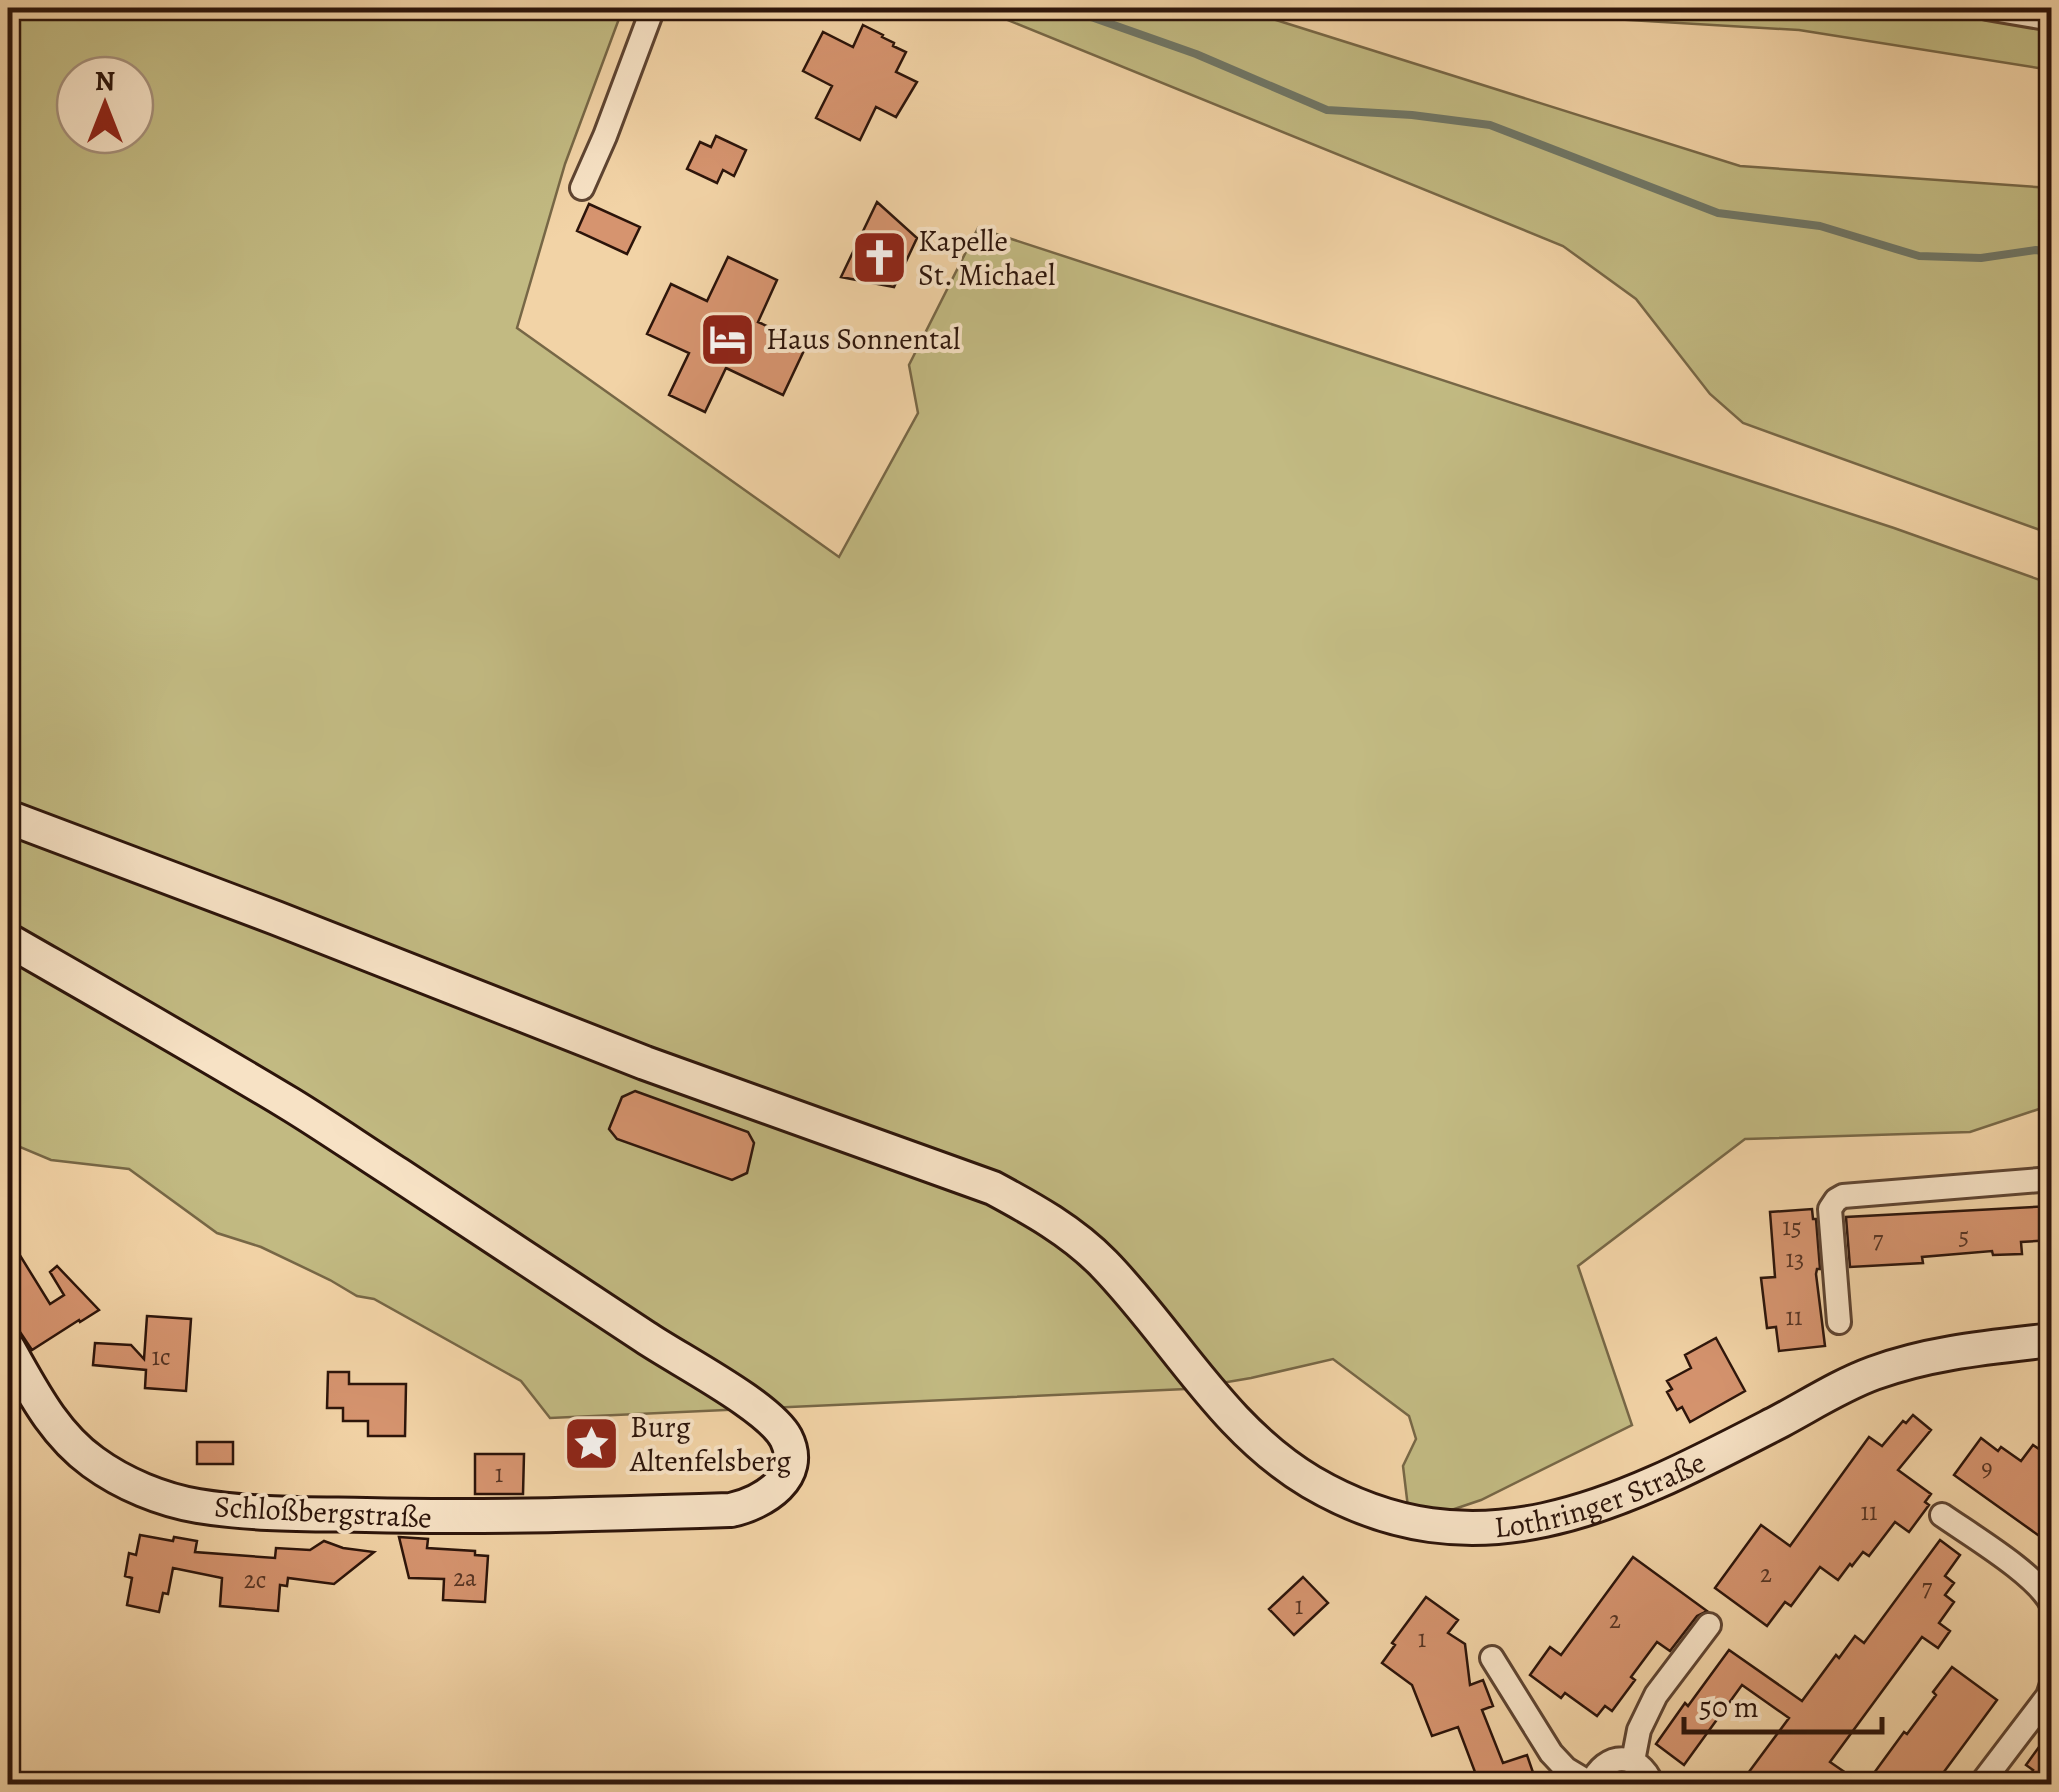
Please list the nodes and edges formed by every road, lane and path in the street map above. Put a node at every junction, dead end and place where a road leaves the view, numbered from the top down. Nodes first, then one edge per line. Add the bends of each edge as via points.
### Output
1 (653, 8) edge
2 (1987, 8) edge
3 (2052, 19) edge
4 (582, 188) dead end
5 (8, 817) edge
6 (8, 940) edge
7 (2052, 1180) edge
8 (1839, 1322) dead end
9 (2052, 1340) edge
10 (1993, 1347) junction
11 (8, 1348) edge
12 (2052, 1356) edge
13 (1942, 1516) dead end
14 (2052, 1605) edge
15 (1709, 1625) dead end
16 (1492, 1658) dead end
17 (2052, 1684) edge
18 (1633, 1761) junction
19 (1591, 1784) edge
20 (1652, 1784) edge
21 (1981, 1784) edge

1 - 4 street
2 - 3 street
5 - 10 street, Lothringer Straße via 1030,1207 1103,1263 1243,1430 1310,1481 1390,1516 1466,1530 1546,1521 1636,1491 1869,1375 1912,1360
6 - 11 street, Schloßbergstraße via 292,1105 740,1397 772,1420 791,1459 771,1494 731,1510 455,1517 197,1506 121,1479 60,1434
7 - 8 street via 1836,1200 1830,1208
9 - 10 street, Lothringer Straße
10 - 12 street
13 - 14 street via 2016,1568
15 - 18 street via 1656,1695
16 - 19 street via 1550,1753
17 - 21 street
18 - 19 street via 1607,1762
18 - 20 street

